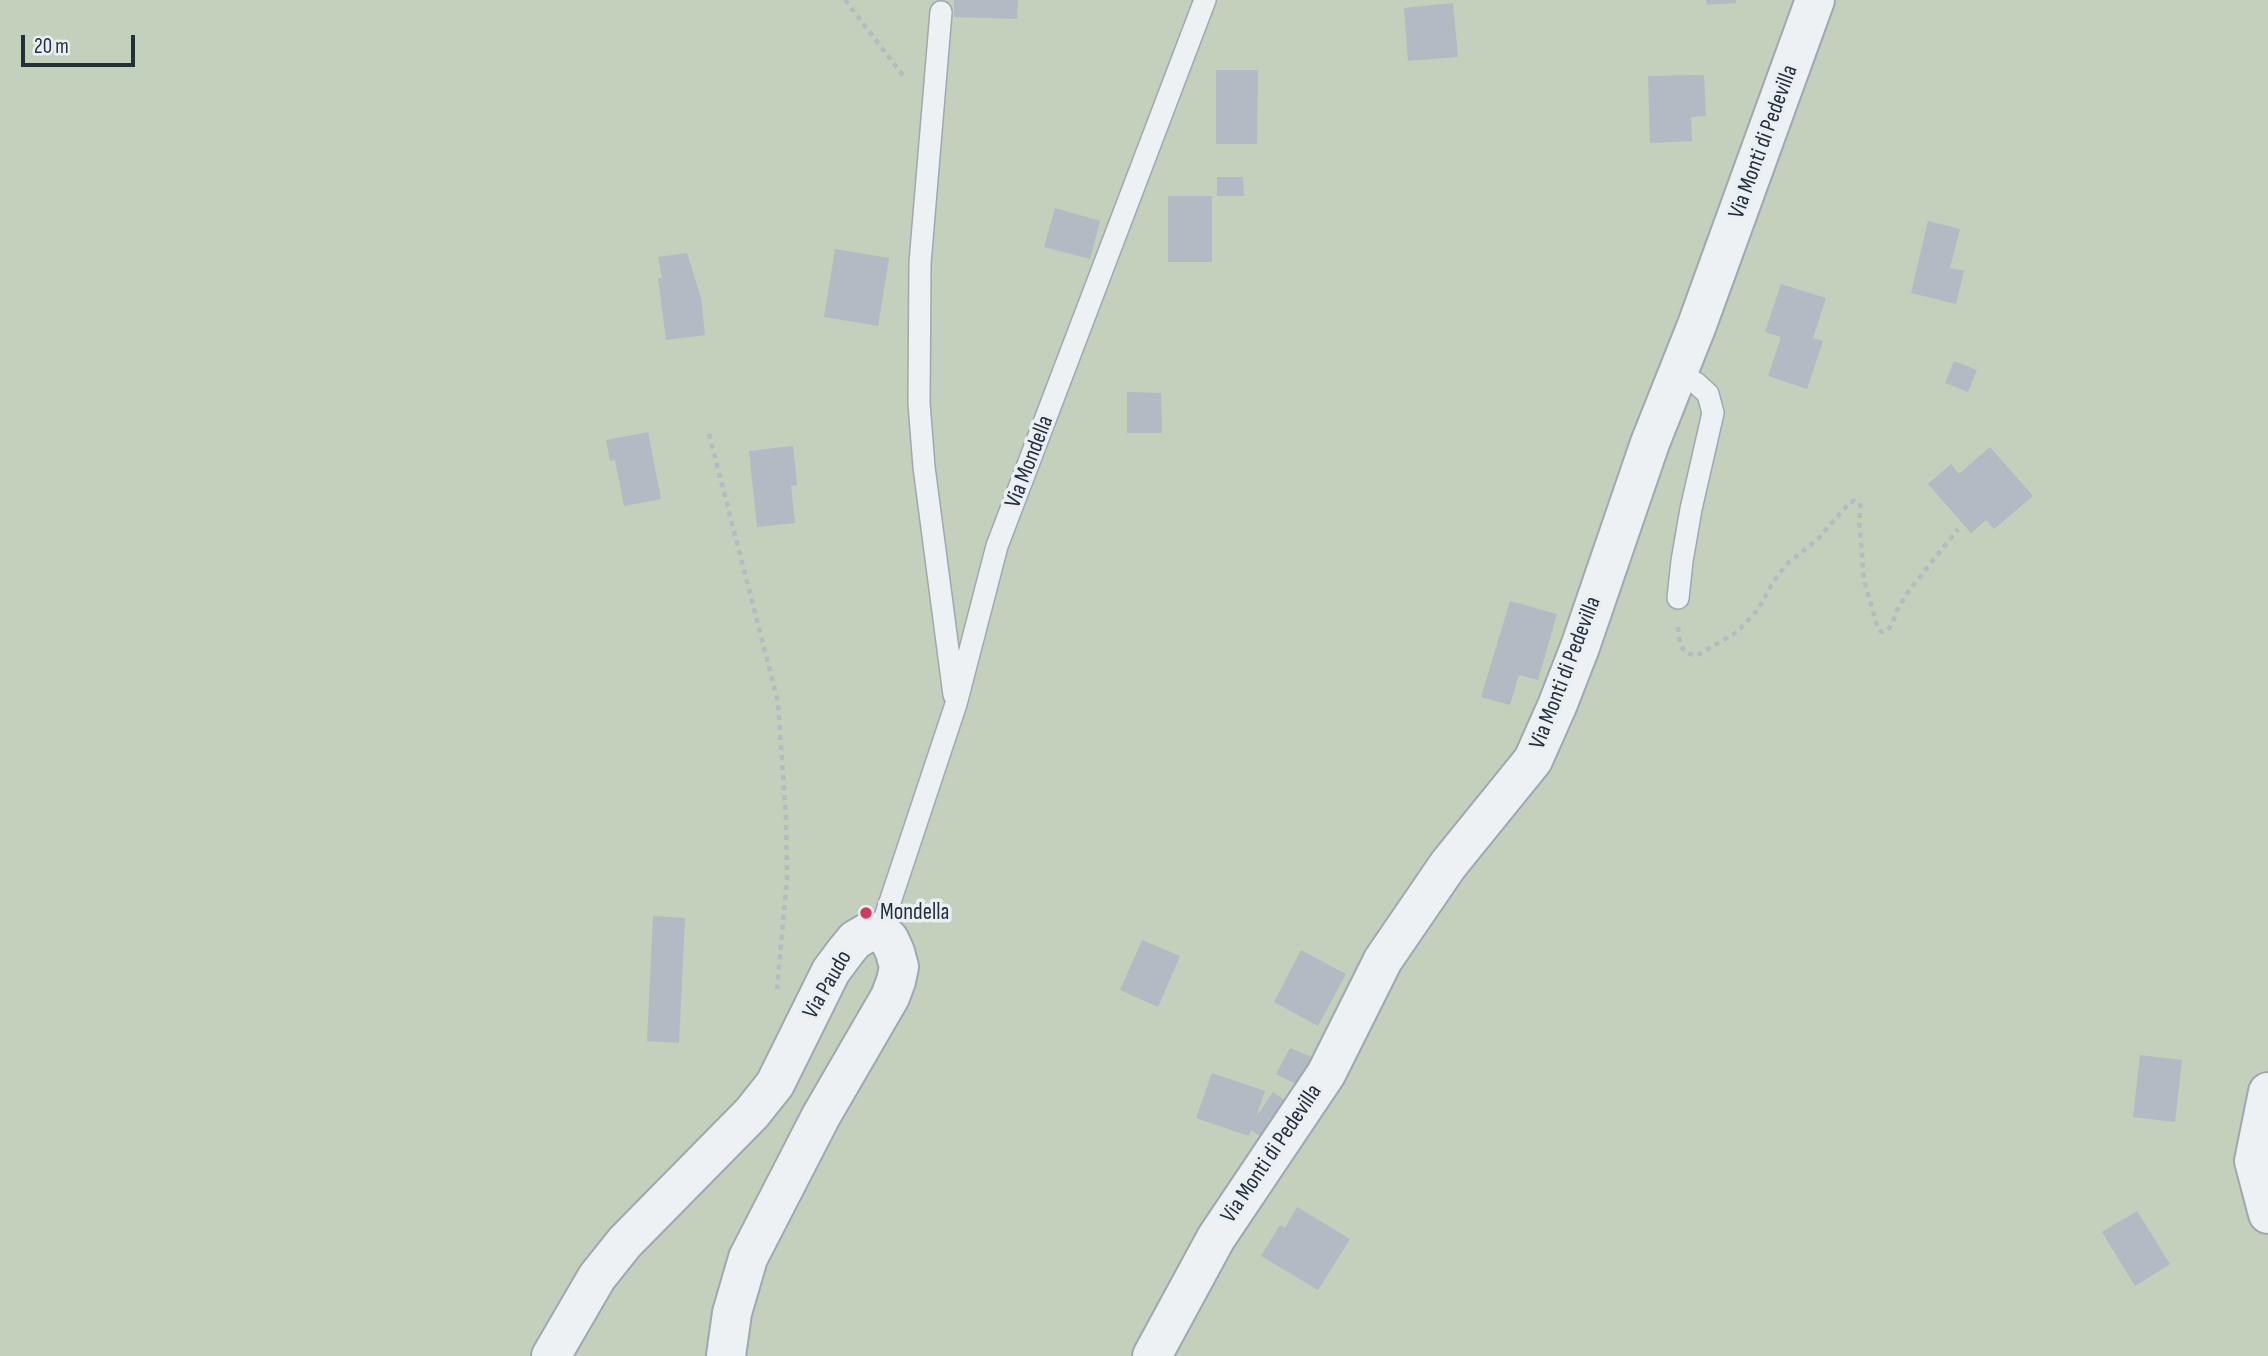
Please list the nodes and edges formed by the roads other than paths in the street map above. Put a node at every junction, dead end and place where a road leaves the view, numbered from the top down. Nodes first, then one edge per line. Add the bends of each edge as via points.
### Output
1 (1205, 0) edge
2 (1815, 0) edge
3 (941, 12) dead end
4 (1677, 373) junction
5 (1678, 598) road end
6 (956, 704) junction
7 (880, 932) junction
8 (2268, 1092) edge
9 (2268, 1214) edge
10 (551, 1356) edge
11 (726, 1356) edge
12 (1152, 1356) edge

1 - 6 lane, Via Mondella via 997,546
2 - 4 street, Via Monti di Pedevilla
3 - 6 lane via 920,263 919,402
4 - 5 lane via 1708,394 1713,413 1691,509
4 - 12 street, Via Monti di Pedevilla via 1575,659 1533,760 1448,865 1383,960 1326,1074 1216,1238
6 - 7 lane, Via Mondella
7 - 10 street, Via Paudo via 867,933 846,951 831,971 775,1084 625,1242 597,1277
7 - 11 street via 895,952 896,981 748,1258 732,1313
8 - 9 street via 2254,1161

